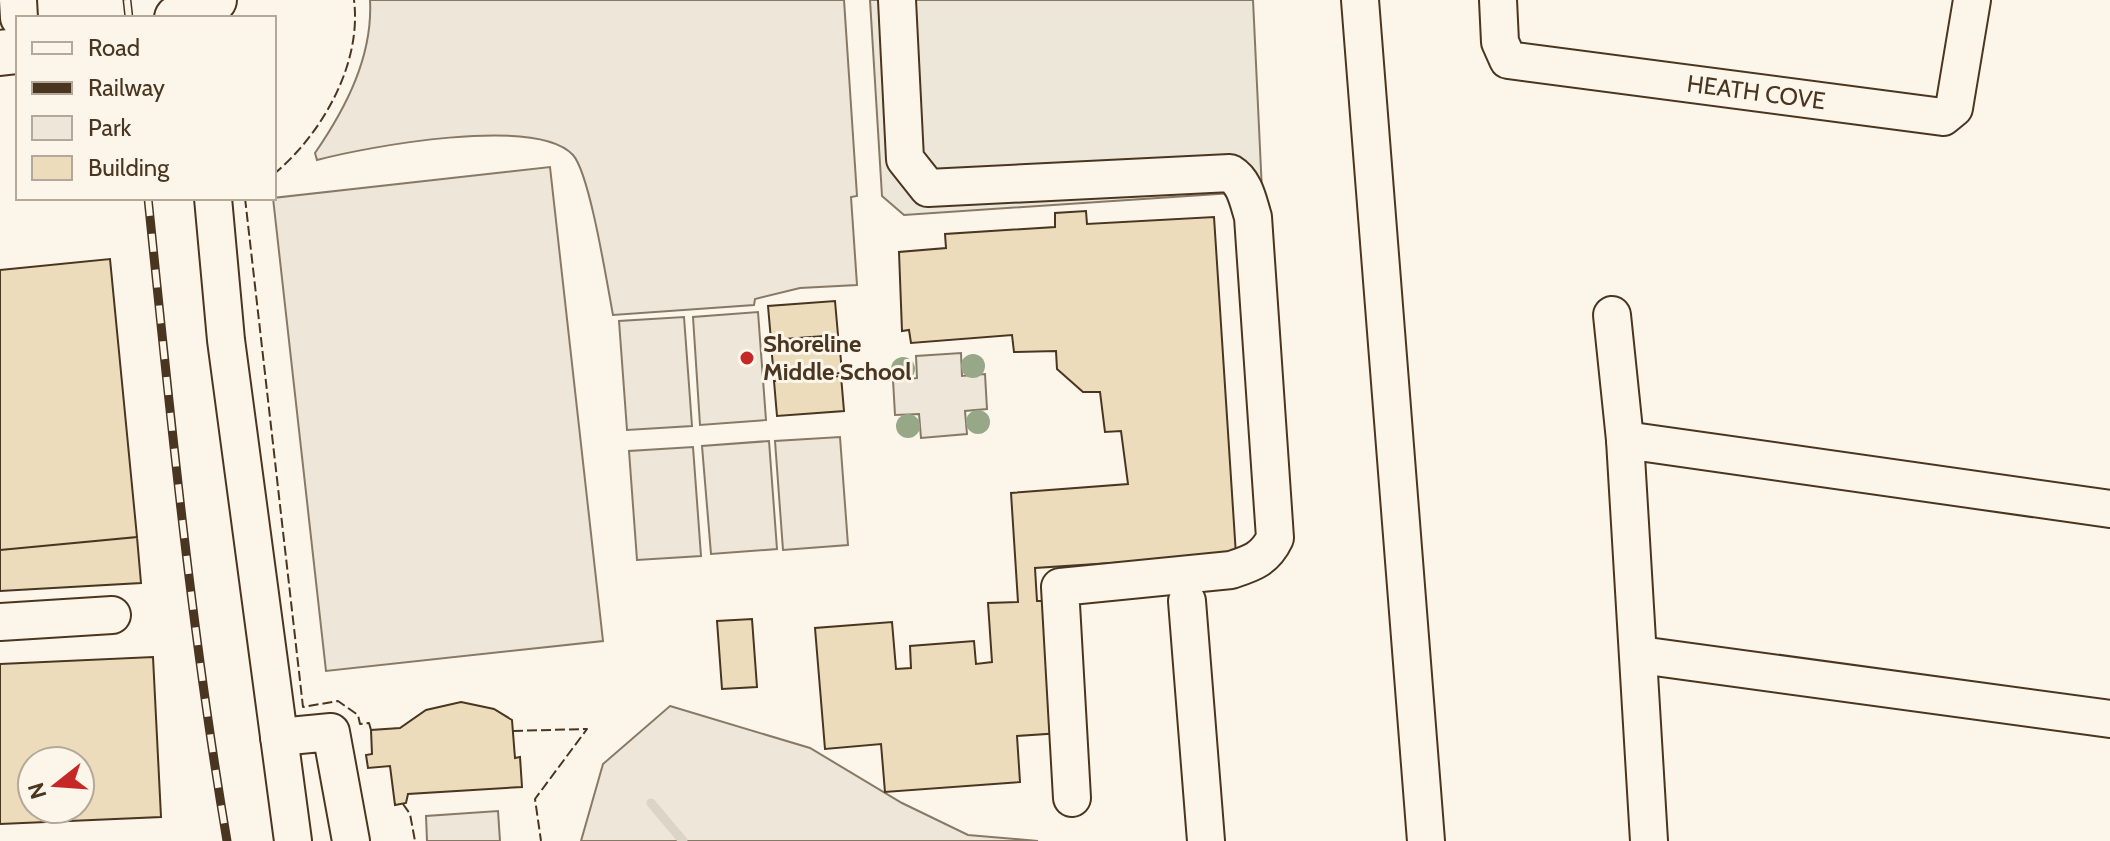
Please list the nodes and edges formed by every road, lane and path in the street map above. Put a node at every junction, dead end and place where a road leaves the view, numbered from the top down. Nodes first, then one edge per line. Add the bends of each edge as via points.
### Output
1 (214, 0) edge
2 (897, 0) edge
3 (1360, 0) edge
4 (1498, 0) edge
5 (1972, 0) edge
6 (181, 16) edge
7 (213, 200) edge
8 (1612, 315) dead end
9 (1625, 440) junction
10 (2110, 509) edge
11 (1187, 601) dead end
12 (112, 615) dead end
13 (0, 622) edge
14 (1640, 655) junction
15 (2110, 719) edge
16 (279, 737) junction
17 (1072, 798) dead end
18 (293, 841) edge
19 (351, 841) edge
20 (1206, 841) edge
21 (1426, 841) edge
22 (1649, 841) edge

1 - 6 main road
2 - 17 street via 905,159 928,188 1230,173 1244,190 1253,217 1275,538 1257,561 1231,570 1060,587
3 - 21 street
4 - 5 street, HEATH COVE via 1500,42 1508,60 1943,117 1954,108
7 - 16 street via 226,340
8 - 9 street
9 - 10 street
9 - 14 street
11 - 20 street
12 - 13 street
14 - 15 street
14 - 22 street
16 - 18 street
16 - 19 street via 331,732

